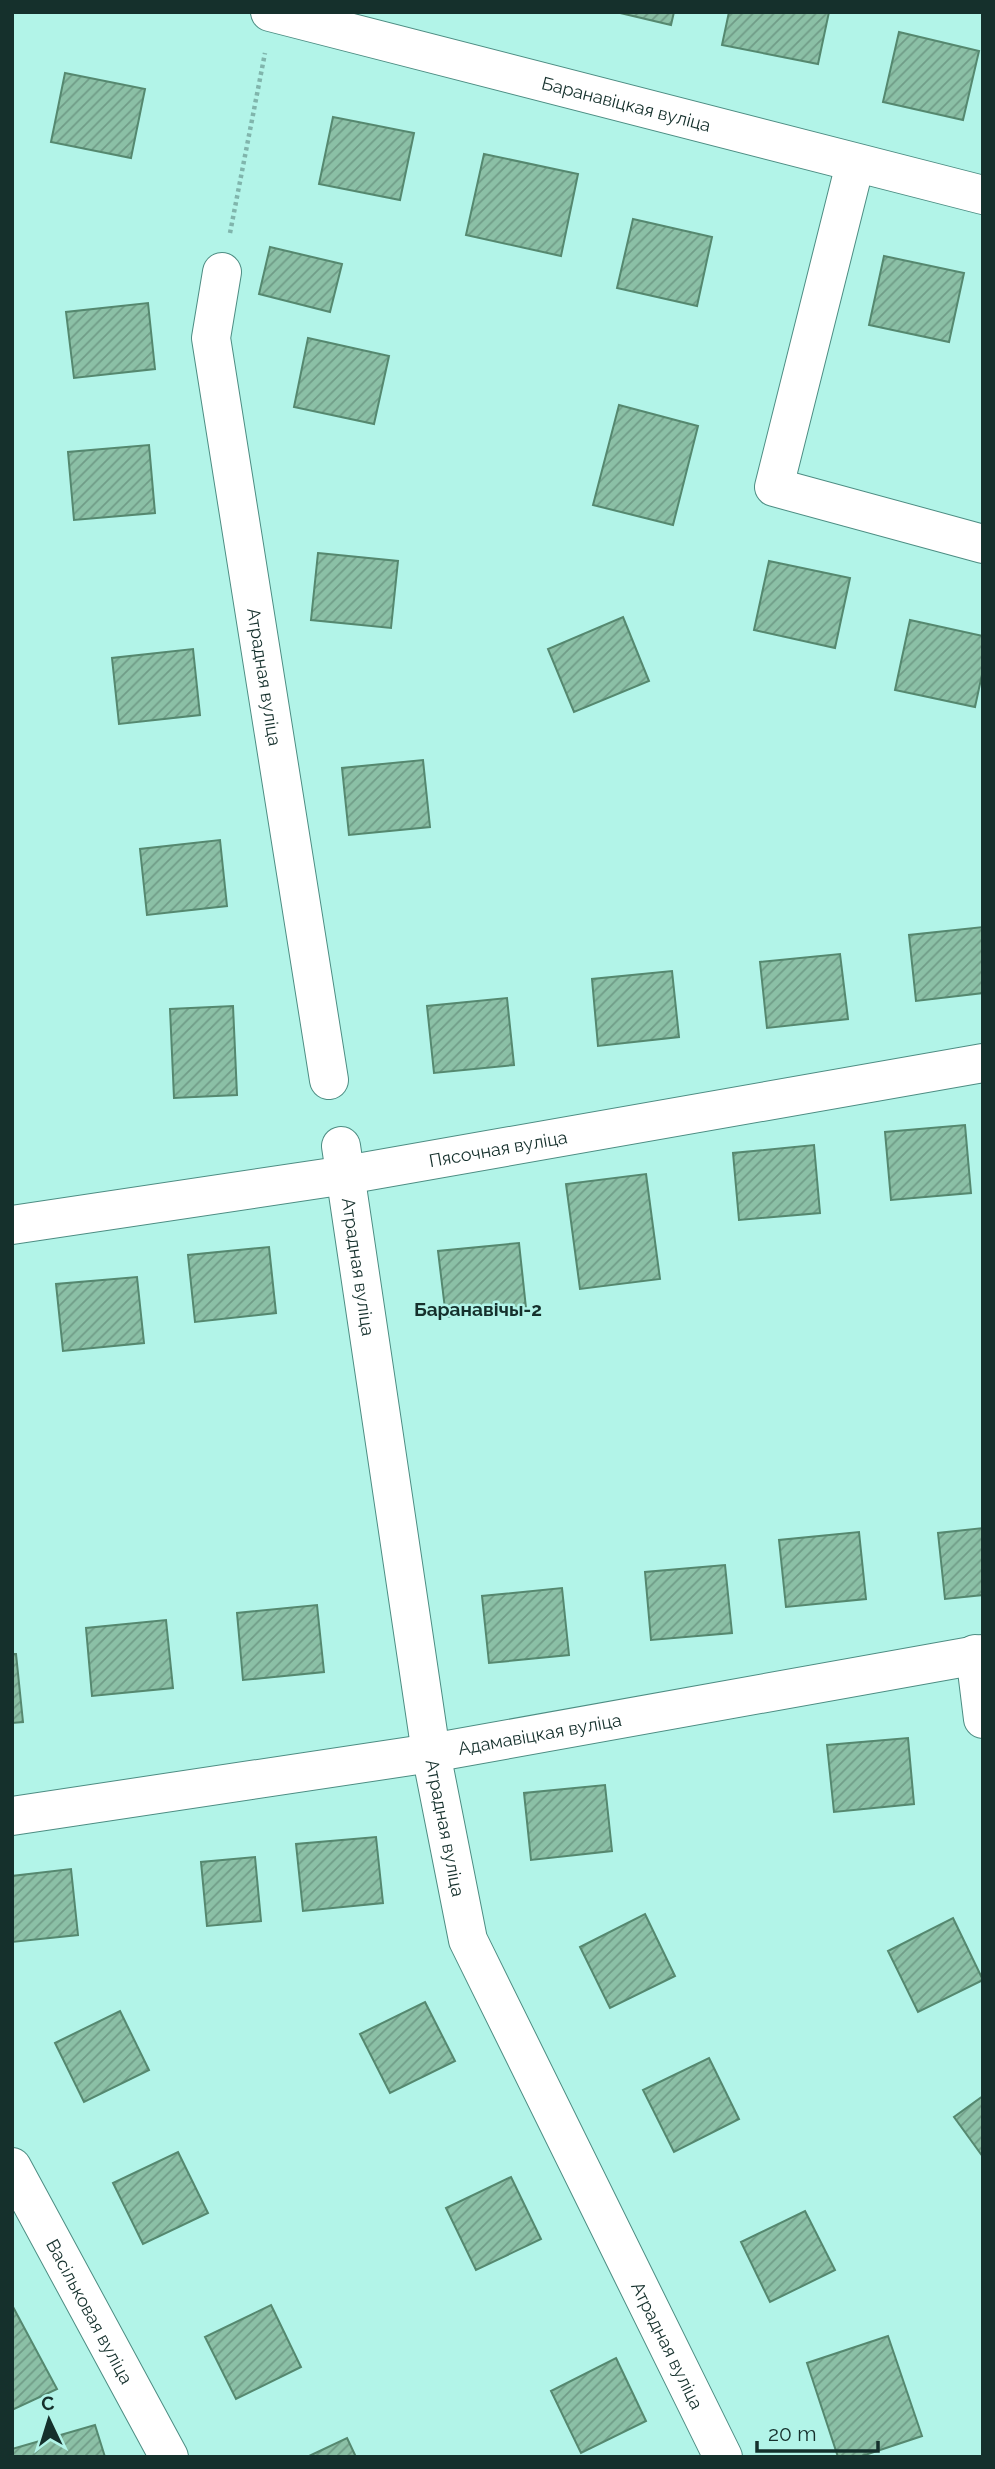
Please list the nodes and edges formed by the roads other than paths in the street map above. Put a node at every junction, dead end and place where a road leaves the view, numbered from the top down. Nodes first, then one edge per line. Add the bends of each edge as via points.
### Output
1 (272, 13) edge
2 (855, 164) junction
3 (983, 195) edge
4 (222, 272) road end
5 (983, 544) edge
6 (983, 1063) edge
7 (329, 1080) dead end
8 (344, 1160) junction
9 (12, 1225) edge
10 (979, 1654) edge
11 (983, 1718) edge
12 (431, 1753) junction
13 (12, 1816) edge
14 (12, 2166) edge
15 (169, 2457) edge
16 (723, 2457) edge

1 - 2 street, Баранавіцкая вуліца
2 - 3 street, Баранавіцкая вуліца
2 - 5 street via 774,488
4 - 7 street, Атрадная вуліца via 211,338
6 - 8 street, Пясочная вуліца
8 - 9 street, Пясочная вуліца
8 - 12 street, Атрадная вуліца
10 - 11 street
10 - 12 street, Адамавіцкая вуліца
12 - 13 street, Адамавіцкая вуліца
12 - 16 street, Атрадная вуліца via 468,1940
14 - 15 street, Васільковая вуліца

